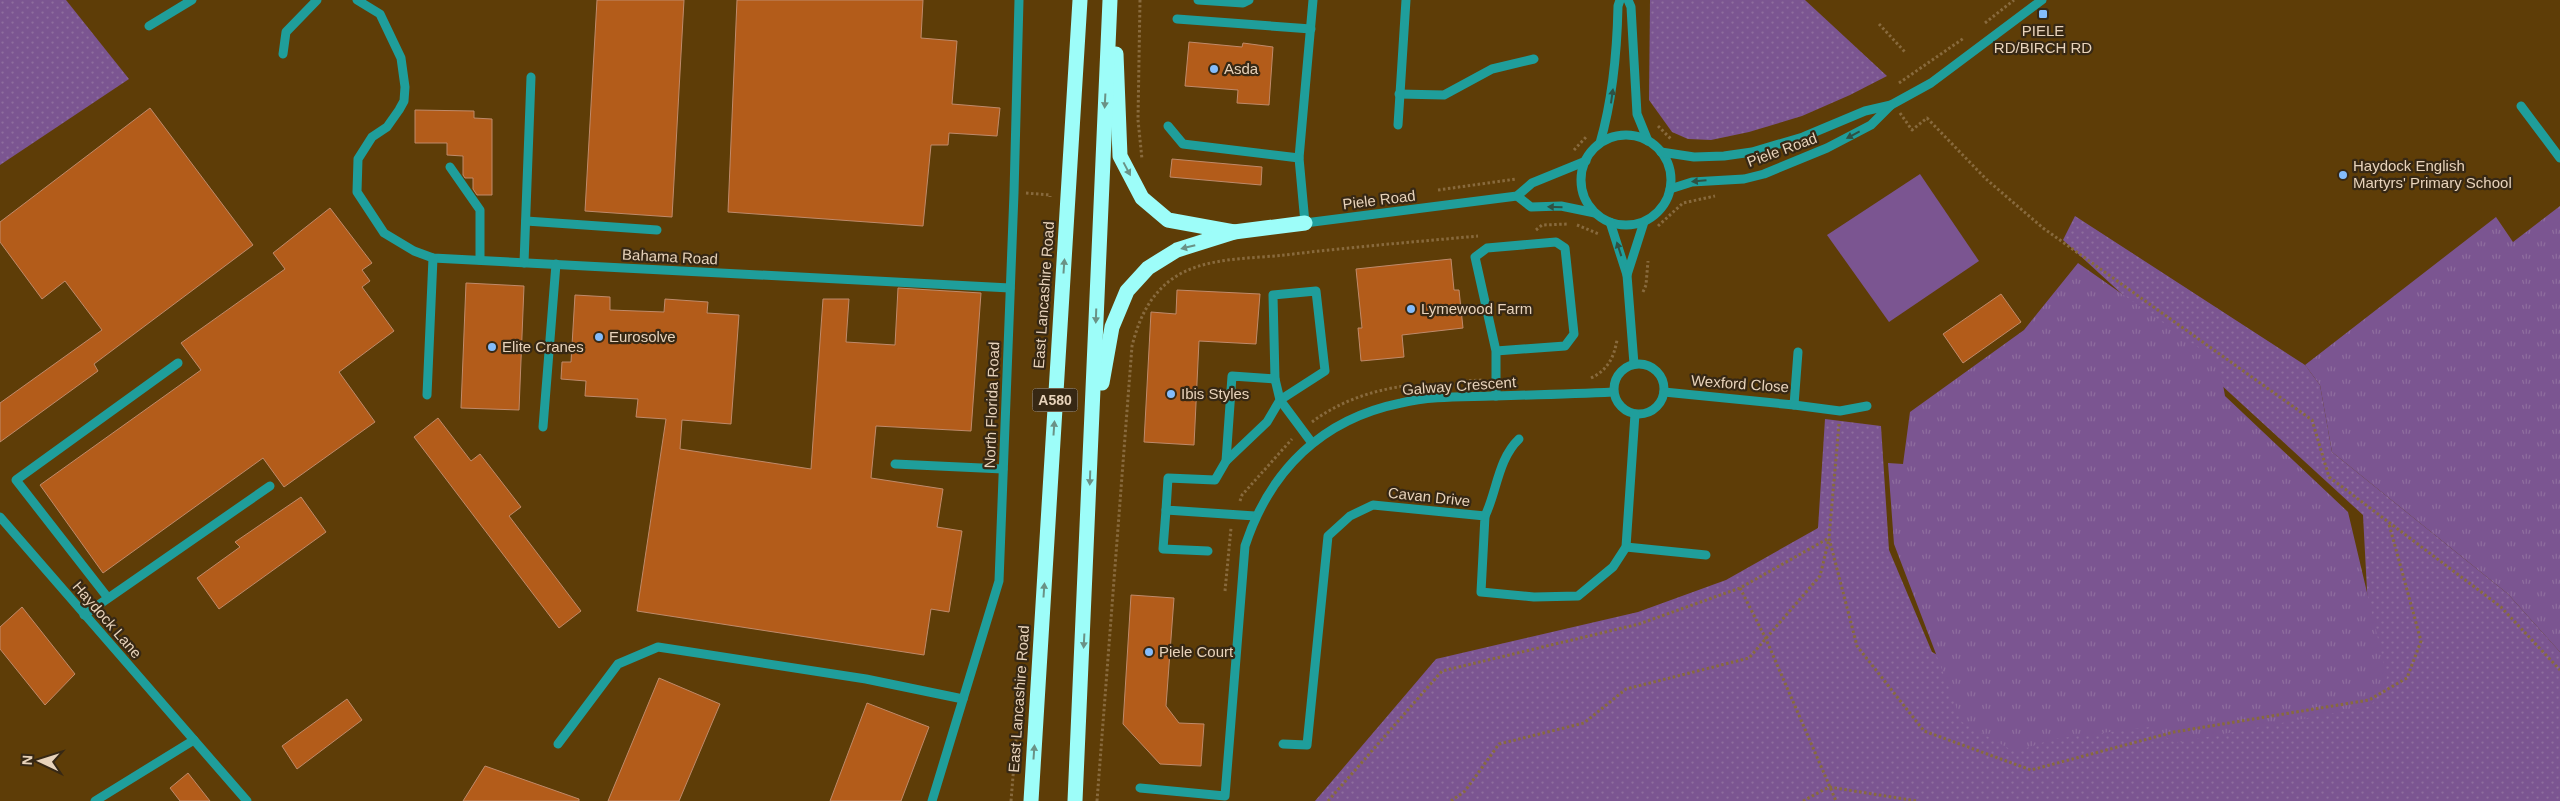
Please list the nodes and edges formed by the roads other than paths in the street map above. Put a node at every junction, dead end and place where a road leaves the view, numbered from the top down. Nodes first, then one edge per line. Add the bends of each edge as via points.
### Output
1 (192, 0) edge
2 (317, 0) edge
3 (357, 0) edge
4 (1018, 0) edge
5 (1080, 0) edge
6 (1110, 0) edge
7 (1115, 0) edge
8 (1198, 0) edge
9 (1249, 0) edge
10 (1313, 0) edge
11 (1406, 0) edge
12 (1620, 0) edge
13 (1628, 0) edge
14 (2042, 0) edge
15 (1177, 19) dead end
16 (149, 26) dead end
17 (1310, 29) junction
18 (283, 54) dead end
19 (1534, 59) dead end
20 (531, 77) dead end
21 (1399, 94) junction
22 (1893, 104) junction
23 (2521, 106) dead end
24 (1398, 125) dead end
25 (1168, 126) dead end
26 (1648, 141) junction
27 (1600, 143) junction
28 (1661, 152) junction
29 (1299, 158) junction
30 (2560, 158) edge
31 (1586, 161) junction
32 (450, 167) dead end
33 (1670, 189) junction
34 (1517, 196) junction
35 (1595, 213) junction
36 (526, 221) junction
37 (1610, 222) junction
38 (1644, 222) junction
39 (1305, 223) junction
40 (657, 230) dead end
41 (1234, 232) junction
42 (433, 258) junction
43 (480, 260) junction
44 (524, 263) junction
45 (556, 264) junction
46 (1627, 275) junction
47 (1010, 288) junction
48 (1496, 351) junction
49 (1798, 352) dead end
50 (178, 363) dead end
51 (1634, 364) junction
52 (1275, 379) junction
53 (1613, 392) junction
54 (1664, 392) junction
55 (427, 395) dead end
56 (1496, 396) junction
57 (1280, 400) junction
58 (1794, 405) junction
59 (1867, 406) dead end
60 (1635, 414) junction
61 (543, 427) dead end
62 (1092, 436) junction
63 (1519, 439) dead end
64 (1312, 443) junction
65 (1226, 461) junction
66 (894, 464) dead end
67 (1003, 469) junction
68 (270, 486) dead end
69 (1166, 510) junction
70 (1255, 516) junction
71 (1485, 516) junction
72 (0, 517) edge
73 (1626, 547) junction
74 (1208, 551) dead end
75 (1706, 555) dead end
76 (108, 598) junction
77 (84, 614) junction
78 (963, 699) junction
79 (194, 740) junction
80 (558, 744) dead end
81 (1283, 744) dead end
82 (1140, 788) dead end
83 (96, 801) edge
84 (247, 801) edge
85 (932, 801) edge
86 (1031, 801) edge
87 (1075, 801) edge

1 - 16 street
2 - 18 street via 286,32
3 - 42 street, Bahama Road via 380,14 401,58 406,87 399,110 387,127 372,137 358,159 357,192 384,234
4 - 47 street, North Florida Road
86 -> 5 highway, East Lancashire Road / A580
6 -> 62 highway, A580
7 -> 41 highway via 1120,156 1142,198 1168,220
8 - 9 street via 1242,3
10 - 17 street
11 - 21 street
27 -> 12 street via 1610,112
13 - 26 street via 1637,114
14 - 22 street, Piele Road via 1931,84
15 - 17 street
17 - 29 street
19 - 21 street via 1492,69 1444,95
20 - 36 street
21 - 24 street
22 - 28 street, Piele Road via 1752,152 1694,157
22 -> 33 street, Piele Road via 1871,125 1827,148 1764,174 1744,179 1692,182
23 - 30 street
25 - 29 street via 1183,144
26 - 27 street via 1624,135
26 - 28 street
27 - 31 street
28 - 33 street via 1669,166
29 - 39 street
31 - 34 street, Piele Road via 1532,183
31 - 35 street via 1582,187 1586,201
32 - 43 street via 480,210
33 - 38 street via 1661,210
35 -> 34 street via 1561,206 1531,206
34 - 39 street, Piele Road
35 - 37 street
36 - 40 street
36 - 44 street
37 - 38 street via 1625,226
46 -> 37 street
38 - 46 street
39 - 41 highway
41 -> 62 highway via 1177,250 1148,268 1127,291 1112,326
42 - 43 street, Bahama Road
42 - 55 street
43 - 44 street, Bahama Road
44 - 45 street, Bahama Road
45 - 47 street, Bahama Road
45 - 61 street
46 - 51 street
47 - 67 street, North Florida Road
48 - 48 street via 1475,257 1487,248 1556,242 1565,248 1574,334 1565,346
48 - 56 street
49 - 58 street, Wexford Close
50 - 76 street via 16,480
51 - 53 street via 1621,371
51 - 54 street via 1656,371 1661,377
52 - 57 street
52 - 57 street via 1273,295 1316,291 1325,371
52 - 65 street via 1232,376
53 - 56 street, Galway Crescent
53 - 60 street via 1623,409
54 - 58 street, Wexford Close
54 - 60 street via 1654,409
56 - 64 street, Galway Crescent via 1402,402 1339,424
57 - 64 street
57 - 65 street via 1267,422
58 - 59 street via 1836,410
60 - 73 street, Cavan Drive
62 -> 87 highway, A580
63 - 71 street via 1510,447
64 - 70 street, Galway Crescent via 1271,487
65 - 69 street via 1215,480 1168,478
66 - 67 street
67 - 78 street, North Florida Road via 999,581
68 - 76 street
69 - 70 street
69 - 74 street via 1163,549
70 - 82 street, Galway Crescent via 1245,546 1226,796
71 - 73 street, Cavan Drive via 1481,592 1534,597 1578,596 1613,567
71 - 81 street, Cavan Drive via 1373,505 1350,516 1328,536 1307,745
72 - 77 street, Haydock Lane
73 - 75 street
76 - 77 street
77 - 79 street, Haydock Lane
78 - 80 street via 866,679 658,647 618,664
78 - 85 street, North Florida Road
79 - 83 street
79 - 84 street, Haydock Lane

